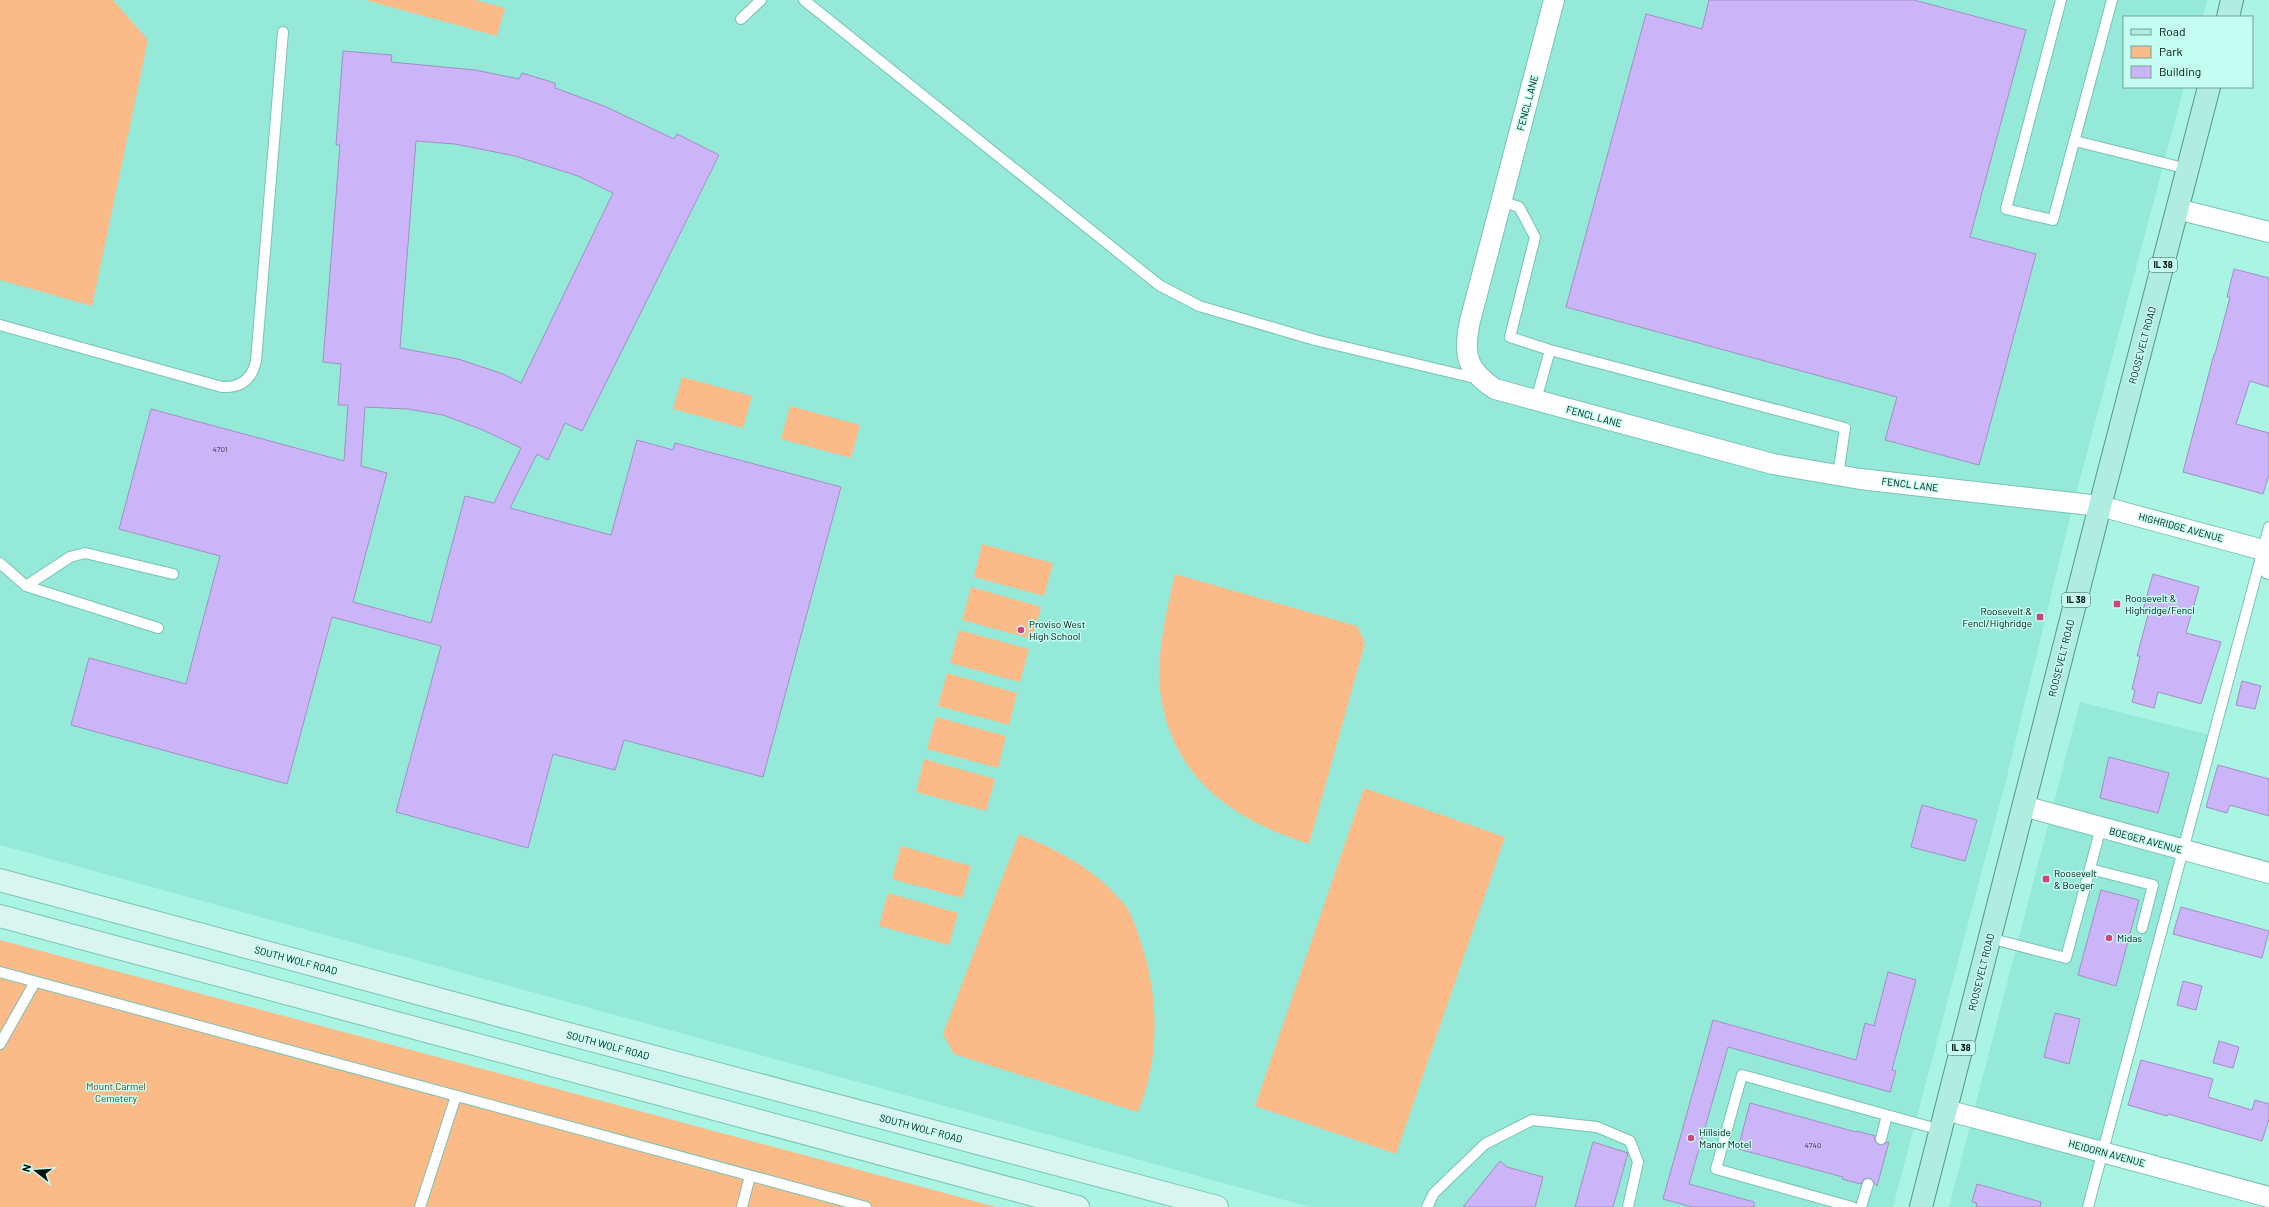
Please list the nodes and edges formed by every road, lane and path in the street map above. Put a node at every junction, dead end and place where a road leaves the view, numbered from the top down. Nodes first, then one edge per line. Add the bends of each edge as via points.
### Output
1 (761, 0) edge
2 (804, 0) edge
3 (1554, 0) edge
4 (2061, 0) edge
5 (2112, 0) edge
6 (2232, 0) edge
7 (2228, 16) edge
8 (742, 19) dead end
9 (284, 32) dead end
10 (2209, 88) edge
11 (2075, 141) junction
12 (2188, 169) junction
13 (1501, 201) junction
14 (2177, 209) junction
15 (2269, 232) edge
16 (0, 325) edge
17 (1550, 350) junction
18 (1481, 380) junction
19 (1536, 400) junction
20 (1838, 475) junction
21 (2100, 506) junction
22 (2269, 527) edge
23 (2266, 548) edge
24 (0, 563) edge
25 (2269, 569) edge
26 (173, 574) dead end
27 (26, 586) junction
28 (158, 628) dead end
29 (2023, 806) junction
30 (2101, 828) junction
31 (2183, 850) junction
32 (2090, 869) junction
33 (2269, 873) edge
34 (0, 880) edge
35 (0, 916) edge
36 (2142, 928) dead end
37 (1990, 938) junction
38 (0, 972) edge
39 (35, 982) junction
40 (0, 1044) edge
41 (456, 1096) junction
42 (1887, 1115) junction
43 (1943, 1120) junction
44 (1880, 1139) dead end
45 (2102, 1152) junction
46 (750, 1176) junction
47 (1868, 1184) dead end
48 (2269, 1197) edge
49 (420, 1207) edge
50 (742, 1207) edge
51 (866, 1207) edge
52 (1078, 1207) edge
53 (1217, 1207) edge
54 (1427, 1207) edge
55 (1628, 1207) edge
56 (1852, 1207) edge
57 (1861, 1207) edge
58 (1921, 1207) edge
59 (2088, 1207) edge

1 - 8 lane
2 - 18 lane via 1159,285 1199,306 1315,340
3 - 13 street, FENCL LANE
4 - 11 lane via 2006,209 2053,220
5 - 11 lane
6 - 7 main road
9 - 16 lane via 256,360 249,378 233,388 222,387
10 - 12 main road, ROOSEVELT ROAD / IL 38
11 - 12 lane
12 - 14 main road, ROOSEVELT ROAD / IL 38
13 - 17 lane via 1519,207 1535,237 1510,336
13 - 18 street, FENCL LANE via 1466,338 1467,356 1472,369
14 - 15 street
14 - 21 main road, ROOSEVELT ROAD / IL 38
17 - 19 lane
17 - 20 lane via 1845,428
18 - 19 street, FENCL LANE via 1496,389
19 - 20 street, FENCL LANE via 1773,464
20 - 21 street, FENCL LANE
21 - 23 street, HIGHRIDGE AVENUE
21 - 29 main road, ROOSEVELT ROAD / IL 38
22 - 23 lane
23 - 25 street
23 - 31 lane
24 - 27 lane
26 - 27 lane via 85,553 70,557
27 - 28 lane
29 - 30 street, BOEGER AVENUE
29 - 37 main road, ROOSEVELT ROAD / IL 38
30 - 31 street, BOEGER AVENUE
30 - 32 lane
31 - 33 street, BOEGER AVENUE
31 - 45 lane
32 - 36 lane via 2153,885
32 - 37 lane via 2066,958
34 - 53 main road, SOUTH WOLF ROAD
35 - 52 main road
37 - 43 main road, ROOSEVELT ROAD / IL 38
38 - 39 lane
39 - 40 lane
39 - 41 lane
41 - 46 lane
41 - 49 lane
42 - 43 lane
42 - 44 lane
42 - 56 lane via 1742,1075 1716,1169
43 - 45 street, HEIDORN AVENUE
43 - 58 main road, ROOSEVELT ROAD / IL 38
45 - 48 street, HEIDORN AVENUE
45 - 59 lane
46 - 50 lane
46 - 51 lane
47 - 57 lane
54 - 55 lane via 1434,1193 1485,1144 1532,1120 1597,1127 1630,1141 1638,1162

